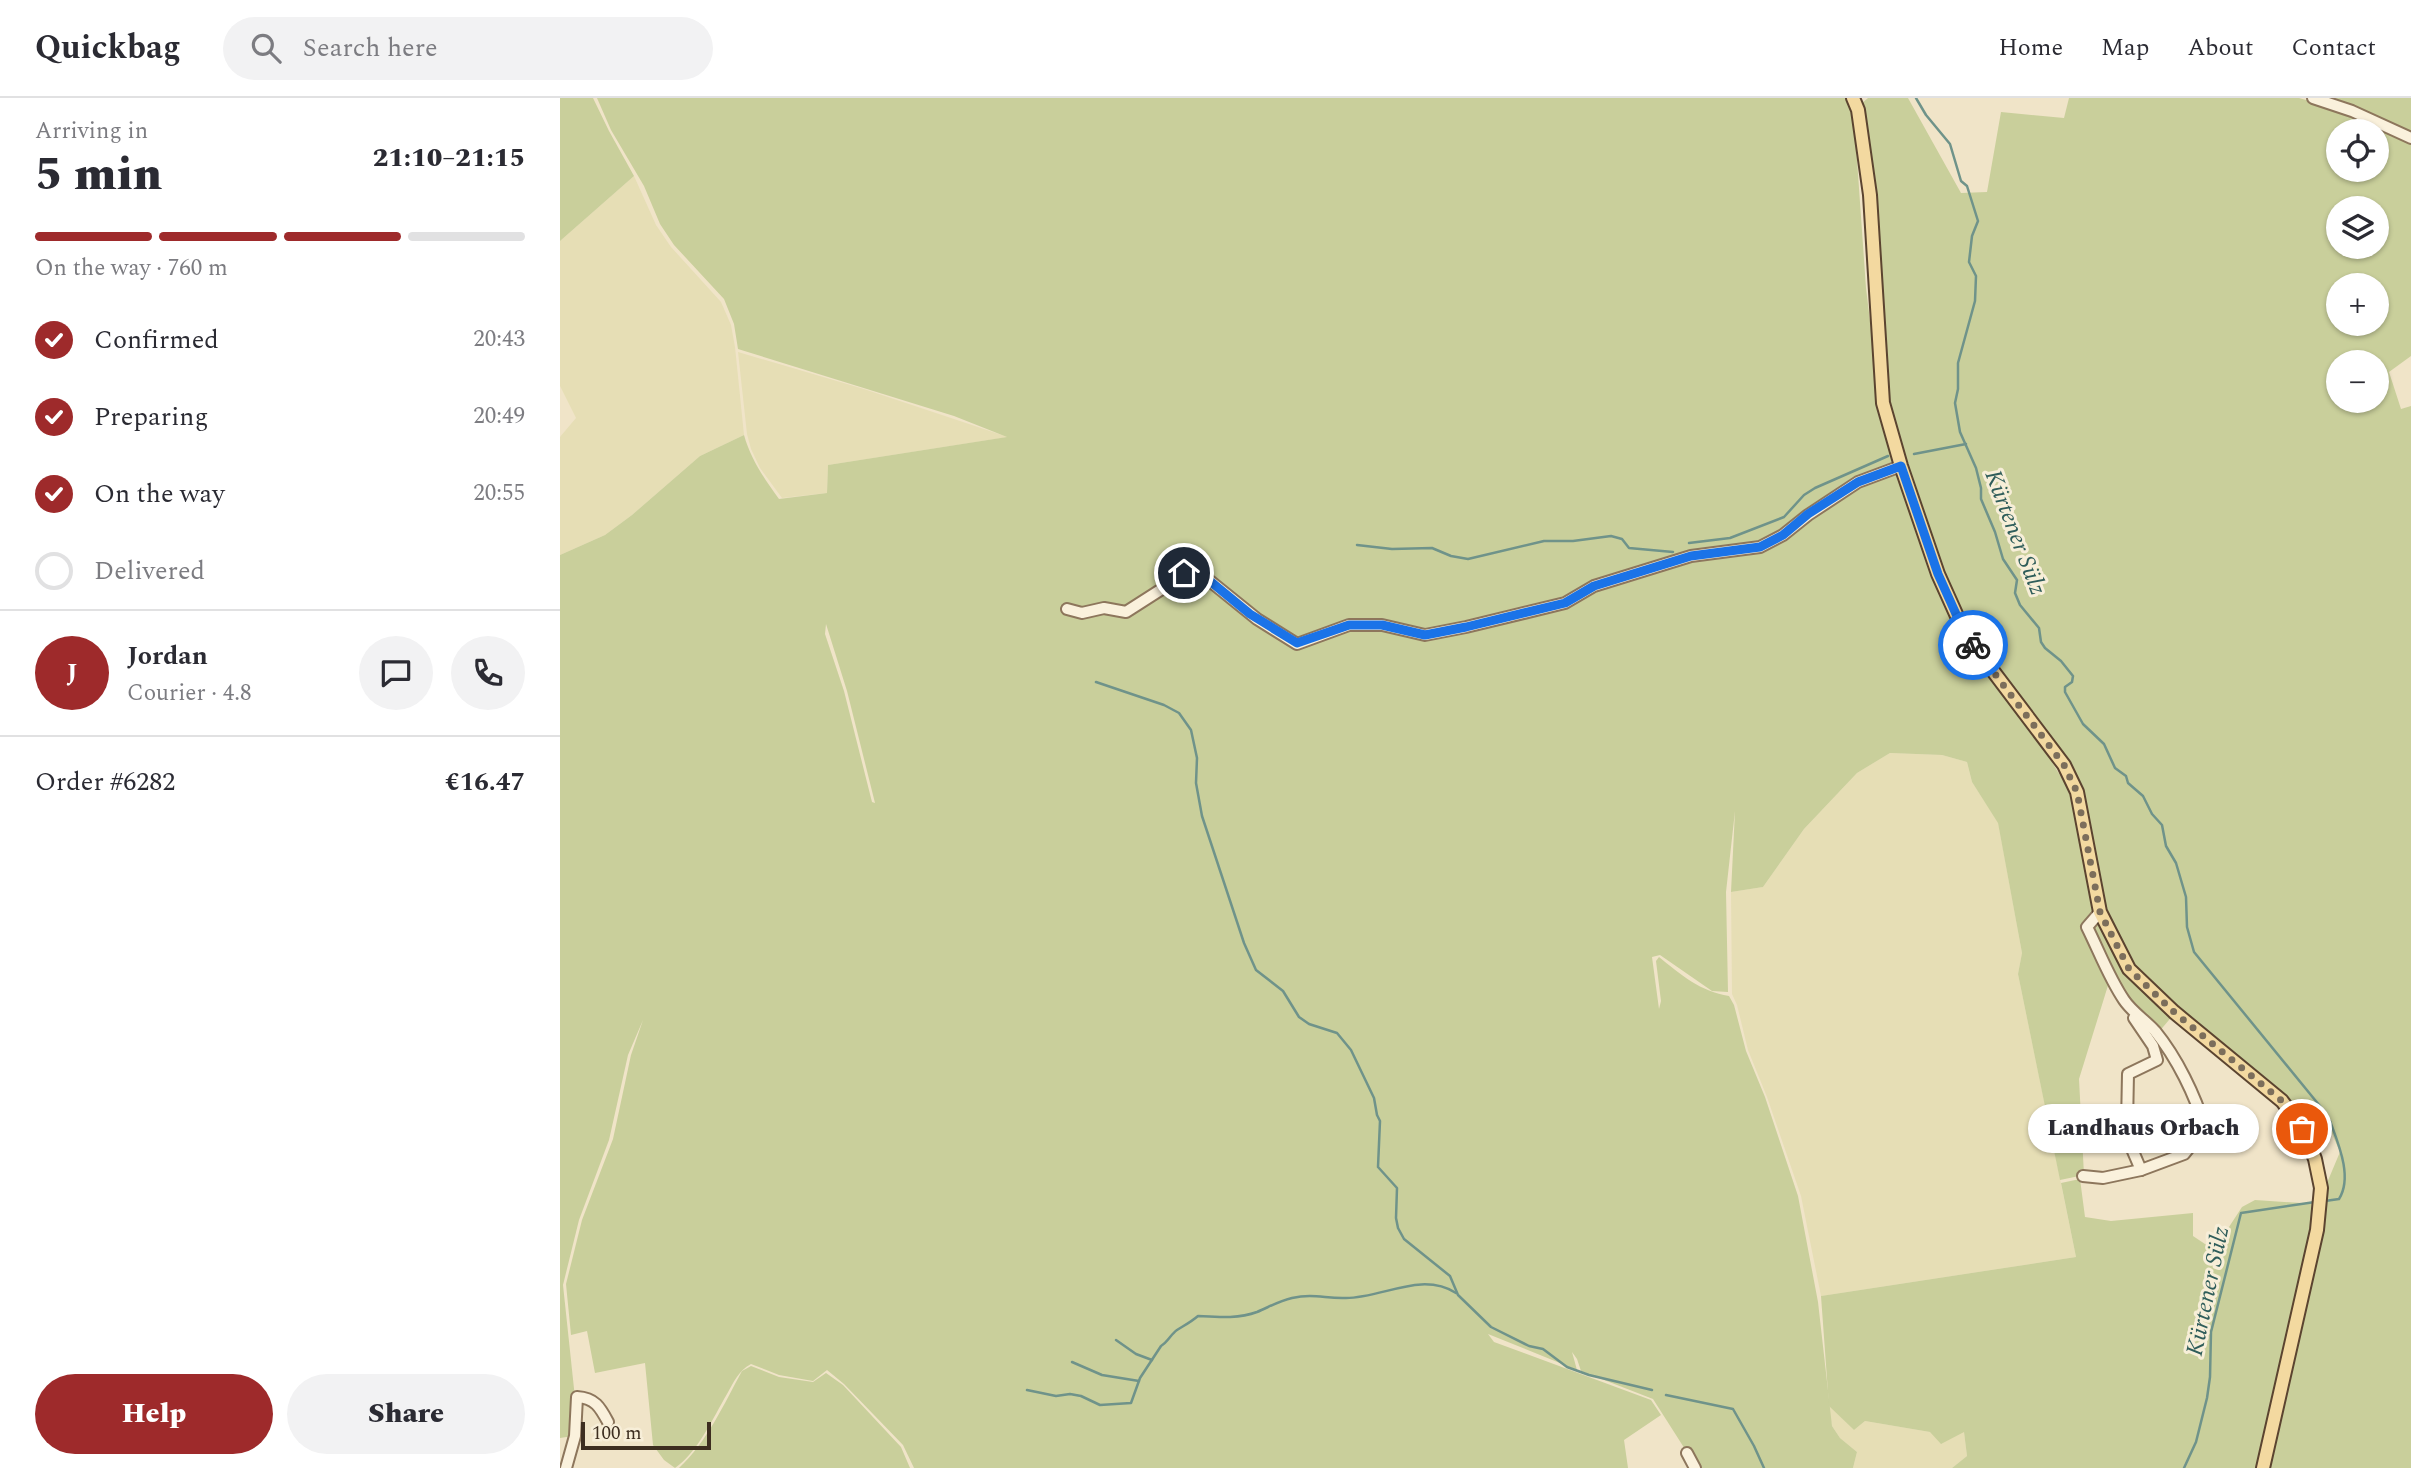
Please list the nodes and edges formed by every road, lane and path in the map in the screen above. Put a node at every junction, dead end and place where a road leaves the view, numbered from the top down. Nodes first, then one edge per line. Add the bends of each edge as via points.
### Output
1 (1853, 98) edge
2 (2313, 98) edge
3 (2411, 138) edge
4 (1901, 466) junction
5 (1067, 609) dead end
6 (2100, 912) junction
7 (2125, 1001) junction
8 (2141, 1170) junction
9 (2083, 1176) dead end
10 (608, 1422) dead end
11 (1687, 1453) dead end
12 (566, 1468) edge
13 (1695, 1468) edge
14 (2263, 1468) edge

1 - 4 main road via 1870,195 1884,403
2 - 3 street
4 - 5 street via 1858,482 1760,547 1691,556 1594,586 1565,603 1425,635 1382,625 1349,625 1297,643 1190,571 1126,612
4 - 6 main road via 1938,574 1965,634 2064,765 2077,792
6 - 7 street via 2087,927
6 - 14 main road via 2129,969 2282,1101 2310,1145 2321,1188 2320,1210
7 - 8 street via 2157,1060 2129,1074 2127,1125
7 - 8 street via 2156,1033 2187,1083 2205,1128 2183,1154
8 - 9 street via 2103,1178
10 - 12 street via 595,1401 577,1397 575,1436
11 - 13 street

